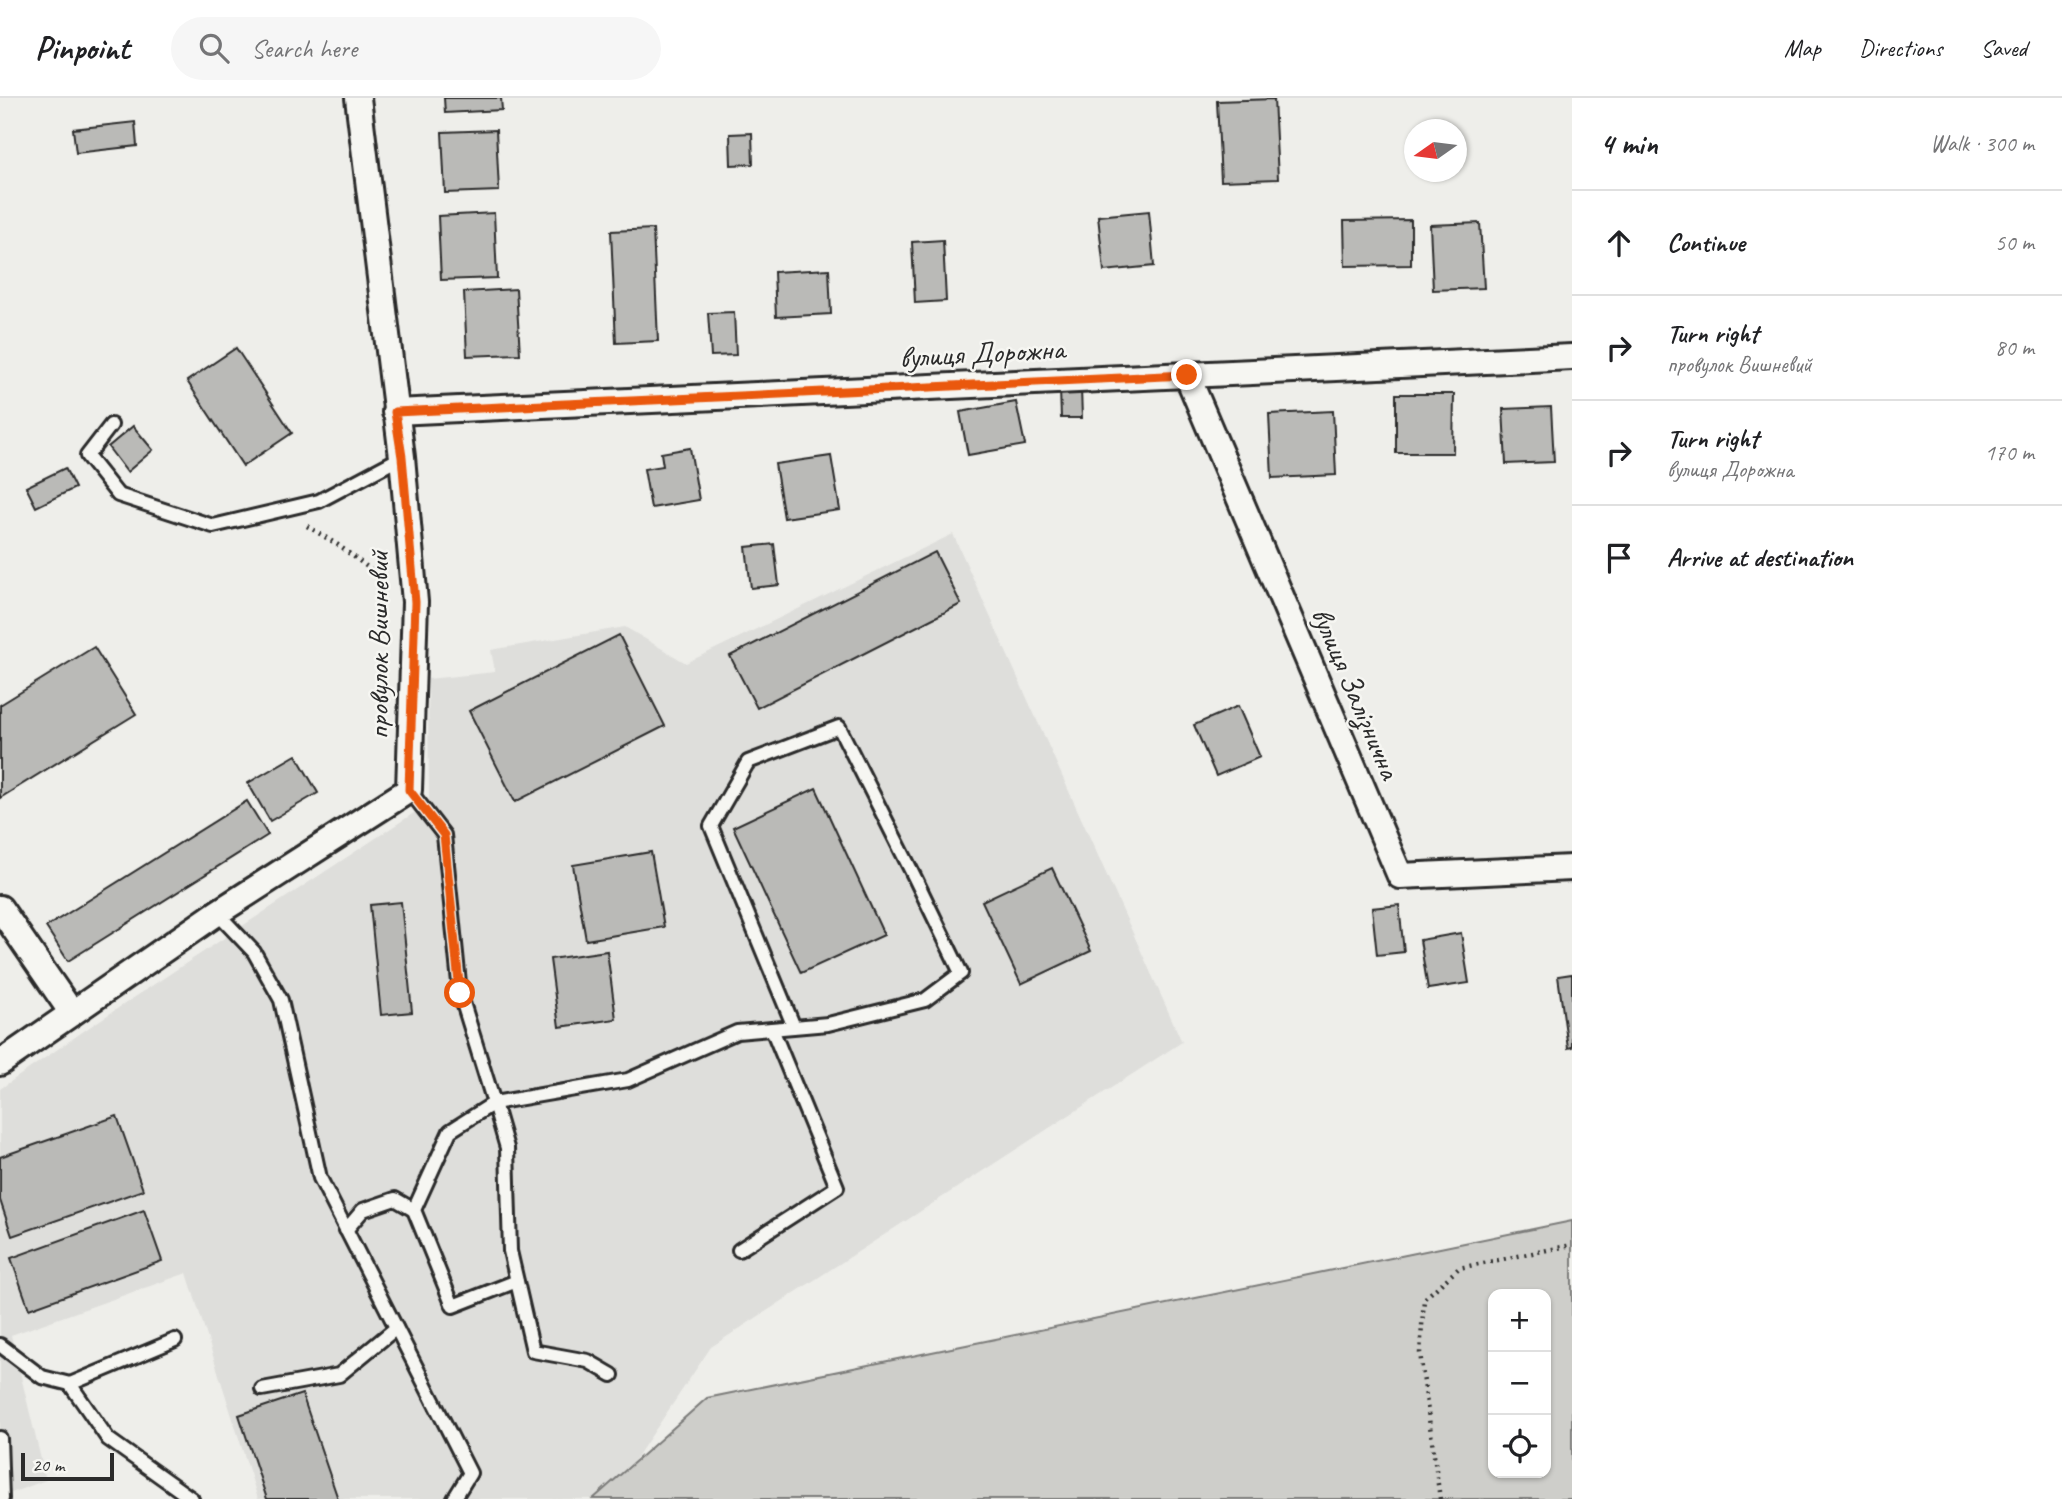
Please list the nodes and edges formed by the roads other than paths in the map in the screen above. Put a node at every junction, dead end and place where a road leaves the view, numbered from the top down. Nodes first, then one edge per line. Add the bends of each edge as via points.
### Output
1 (358, 98) edge
2 (1572, 357) edge
3 (1187, 375) junction
4 (395, 412) junction
5 (111, 425) dead end
6 (402, 457) junction
7 (409, 790) junction
8 (1572, 868) edge
9 (0, 908) edge
10 (217, 912) junction
11 (72, 1013) junction
12 (794, 1027) junction
13 (772, 1029) junction
14 (0, 1063) edge
15 (494, 1103) junction
16 (414, 1210) junction
17 (346, 1230) junction
18 (739, 1250) dead end
19 (517, 1281) junction
20 (397, 1328) junction
21 (175, 1340) dead end
22 (0, 1345) edge
23 (612, 1375) dead end
24 (70, 1384) junction
25 (262, 1389) dead end
26 (0, 1438) edge
27 (2, 1499) edge
28 (192, 1499) edge
29 (454, 1499) edge

1 - 4 street, провулок Вишневий
2 - 3 street, вулиця Дорожна
3 - 4 street, вулиця Дорожна
3 - 8 street, вулиця Залізнична via 1400,876
4 - 6 street, провулок Вишневий
5 - 6 lane via 87,456 118,495 213,526 319,501
6 - 7 street, провулок Вишневий via 415,602
7 - 10 street
7 - 15 lane via 444,835 460,993
9 - 11 street
10 - 11 street
10 - 17 lane via 254,952 281,1000 320,1178
11 - 14 street
12 - 12 lane via 828,1024 925,1000 961,973 839,727 748,762 711,826
12 - 13 lane
13 - 15 lane via 737,1032 628,1080
13 - 18 lane via 837,1187
15 - 16 lane via 450,1131
15 - 19 lane via 508,1148 510,1251
16 - 17 lane via 395,1199 363,1210
16 - 19 lane via 453,1306
17 - 20 lane
19 - 23 lane via 533,1351 588,1361
20 - 25 lane via 339,1375
20 - 29 lane via 470,1473
21 - 24 lane
22 - 24 lane via 42,1377
24 - 28 lane via 108,1439
26 - 27 lane

